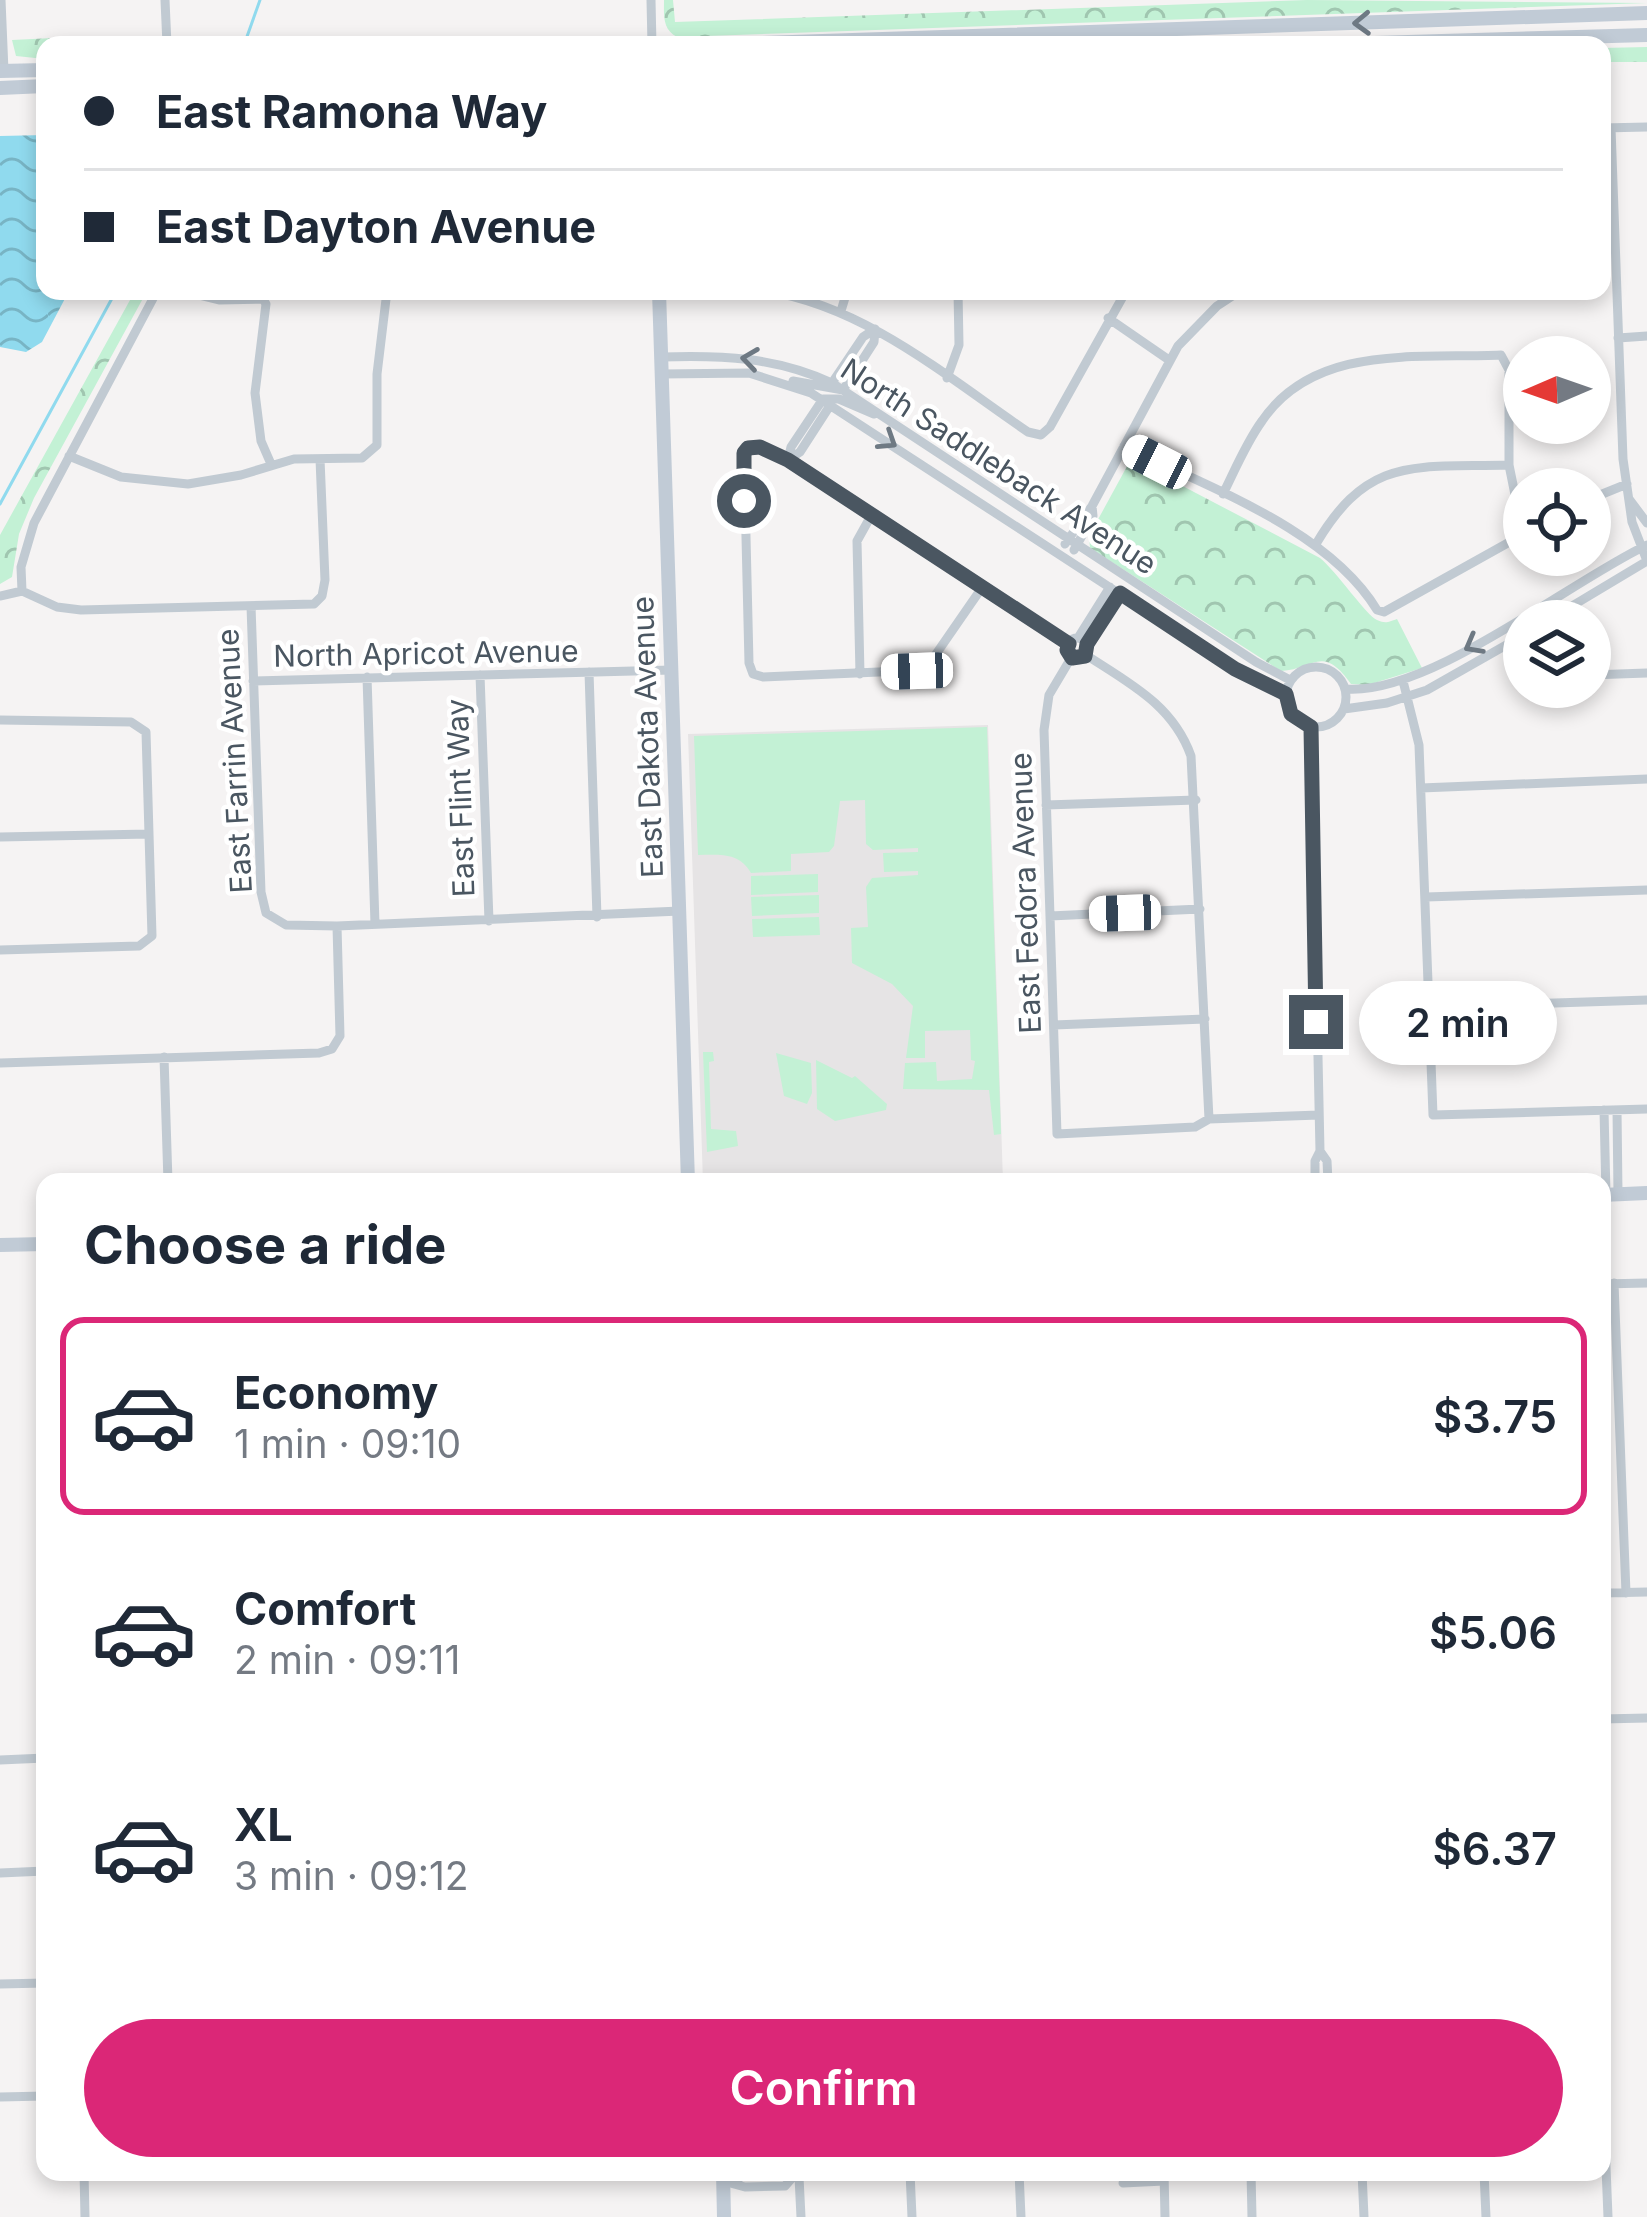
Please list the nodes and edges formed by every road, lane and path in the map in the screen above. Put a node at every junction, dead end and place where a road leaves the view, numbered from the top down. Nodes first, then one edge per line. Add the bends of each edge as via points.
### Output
1 (2, 0) edge
2 (165, 0) edge
3 (651, 0) edge
4 (1647, 13) edge
5 (1647, 35) edge
6 (167, 36) edge
7 (652, 36) edge
8 (971, 36) edge
9 (1611, 36) edge
10 (36, 70) edge
11 (2, 71) edge
12 (36, 86) edge
13 (0, 88) edge
14 (1647, 127) edge
15 (1611, 128) edge
16 (1611, 190) edge
17 (1611, 239) edge
18 (1615, 239) junction
19 (152, 300) edge
20 (264, 300) edge
21 (386, 300) edge
22 (659, 300) edge
23 (800, 300) edge
24 (844, 300) edge
25 (958, 300) edge
26 (1120, 300) edge
27 (1226, 300) edge
28 (841, 311) junction
29 (1108, 318) junction
30 (875, 329) junction
31 (1647, 336) edge
32 (1618, 338) junction
33 (661, 357) junction
34 (1168, 360) junction
35 (662, 374) junction
36 (947, 378) junction
37 (786, 383) junction
38 (838, 387) junction
39 (827, 402) junction
40 (878, 413) junction
41 (1124, 446) junction
42 (69, 456) junction
43 (320, 459) junction
44 (788, 460) junction
45 (271, 464) junction
46 (1509, 465) junction
47 (1510, 468) edge
48 (1627, 484) junction
49 (1611, 490) edge
50 (1223, 494) junction
51 (1629, 499) junction
52 (872, 514) junction
53 (1647, 524) edge
54 (1072, 542) junction
55 (1316, 544) junction
56 (1503, 546) edge
57 (1644, 546) edge
58 (1064, 556) junction
59 (1647, 561) edge
60 (981, 589) junction
61 (22, 590) junction
62 (1115, 590) junction
63 (0, 596) edge
64 (1553, 600) edge
65 (1581, 600) edge
66 (251, 606) junction
67 (1503, 629) edge
68 (1080, 645) junction
69 (1503, 646) edge
70 (672, 670) junction
71 (589, 672) junction
72 (1647, 673) edge
73 (860, 674) junction
74 (1611, 674) edge
75 (480, 675) junction
76 (367, 677) junction
77 (1290, 680) junction
78 (254, 681) junction
79 (1403, 681) junction
80 (1346, 689) junction
81 (1286, 694) junction
82 (1408, 697) junction
83 (1344, 709) junction
84 (0, 720) edge
85 (1311, 727) junction
86 (1647, 779) edge
87 (1421, 788) junction
88 (1196, 800) junction
89 (1046, 805) junction
90 (149, 834) junction
91 (0, 837) edge
92 (1647, 890) edge
93 (1426, 897) junction
94 (1200, 909) junction
95 (680, 910) junction
96 (1050, 916) junction
97 (597, 917) junction
98 (489, 920) junction
99 (375, 925) junction
100 (337, 926) junction
101 (0, 950) edge
102 (1647, 1000) edge
103 (1430, 1007) junction
104 (1205, 1019) junction
105 (1054, 1025) junction
106 (164, 1057) junction
107 (0, 1063) edge
108 (1647, 1109) edge
109 (1611, 1110) junction
110 (1319, 1115) junction
111 (1209, 1119) junction
112 (1320, 1151) junction
113 (168, 1173) edge
114 (688, 1173) edge
115 (1315, 1173) edge
116 (1328, 1173) edge
117 (1610, 1173) edge
118 (1647, 1193) edge
119 (1611, 1195) edge
120 (36, 1244) edge
121 (0, 1245) edge
122 (1647, 1282) edge
123 (1611, 1284) edge
124 (1611, 1335) edge
125 (1626, 1592) junction
126 (1647, 1592) edge
127 (1611, 1593) edge
128 (1647, 1718) edge
129 (1611, 1719) edge
130 (36, 1758) edge
131 (0, 1760) edge
132 (36, 1871) edge
133 (0, 1873) edge
134 (36, 1983) edge
135 (0, 1984) edge
136 (36, 2096) edge
137 (0, 2097) edge
138 (84, 2181) edge
139 (727, 2181) edge
140 (733, 2181) edge
141 (791, 2181) edge
142 (797, 2181) edge
143 (910, 2181) edge
144 (1019, 2181) edge
145 (1137, 2181) edge
146 (1164, 2181) edge
147 (1251, 2181) edge
148 (1362, 2181) edge
149 (1484, 2181) edge
150 (1606, 2181) edge
151 (1123, 2183) dead end
152 (85, 2217) edge
153 (724, 2217) edge
154 (801, 2217) edge
155 (912, 2217) edge
156 (1021, 2217) edge
157 (1165, 2217) edge
158 (1252, 2217) edge
159 (1364, 2217) edge
160 (1486, 2217) edge
161 (1607, 2217) edge

1 - 11 street
2 - 6 street
3 - 7 street
4 -> 8 main road
5 - 9 main road
10 - 11 main road
12 - 13 main road
14 - 15 street
16 - 18 street
17 - 18 street
18 - 32 street
19 - 42 street
20 - 45 street via 255,393
21 - 43 street via 377,445 362,458
22 - 33 main road, East Dakota Avenue
23 - 28 street
24 - 28 street
25 - 36 street via 959,345
26 - 29 street
27 - 34 street
28 - 30 street
29 - 34 street
29 - 36 street via 1041,435
30 - 36 street
30 - 38 street via 874,342
31 - 32 street
32 - 48 street
33 - 35 main road, East Dakota Avenue
38 -> 33 street, North Saddleback Avenue via 753,358
34 - 41 street
35 - 37 street, North Saddleback Avenue via 748,373
35 - 70 main road, East Dakota Avenue
37 - 38 street
37 - 39 street, North Saddleback Avenue
38 - 40 street, North Saddleback Avenue
39 - 40 street
39 - 44 street
39 -> 58 street, North Saddleback Avenue
40 - 54 street, North Saddleback Avenue
41 - 50 street
41 - 54 street
42 - 45 street via 158,484
42 - 61 street via 34,523
43 - 45 street
43 - 66 street via 322,596 314,604
44 - 52 street
44 - 73 street via 760,447 748,448 742,461 748,663 764,677
46 - 47 street
46 - 50 street via 1509,370 1501,355 1375,360 1334,366 1277,401
46 - 55 street via 1377,477 1339,507
48 - 49 street
48 - 51 street
50 - 55 street
51 - 53 street
51 - 57 street
52 - 60 street
52 - 73 street via 857,541
54 - 58 street
54 - 77 street, North Saddleback Avenue
55 - 56 street via 1384,612
57 - 59 street
57 - 64 street
58 - 62 street, North Saddleback Avenue
59 - 65 street
60 - 68 street
60 - 73 street via 926,670
61 - 63 street
61 - 66 street via 81,610
62 - 68 street
62 - 81 street, North Saddleback Avenue
66 - 78 street, East Farrin Avenue
67 -> 79 street
68 - 88 street via 1174,722 1191,756
68 - 89 street, East Fedora Avenue via 1049,695
69 - 82 street
70 - 71 street, North Apricot Avenue
70 - 95 main road, East Dakota Avenue
71 - 75 street, North Apricot Avenue
71 - 97 street
72 - 74 street
75 - 76 street, North Apricot Avenue
75 - 98 street, East Flint Way
76 - 78 street, North Apricot Avenue
76 - 99 street
77 - 80 street via 1317,666
77 - 81 street
78 - 100 street, East Farrin Avenue via 266,913 286,925
79 - 80 street
79 - 82 street
80 - 83 street
81 - 85 street via 1291,714
82 - 83 street
82 - 87 street
83 - 85 street via 1333,722
84 - 90 street via 130,722 146,732
85 - 110 street
86 - 87 street
87 - 93 street
88 - 89 street
88 - 94 street
89 - 96 street, East Fedora Avenue
90 - 91 street
90 - 101 street via 149,941
92 - 93 street
93 - 103 street
94 - 96 street
94 - 104 street
95 - 97 street
95 - 114 main road, East Dakota Avenue
96 - 105 street, East Fedora Avenue
97 - 98 street
98 - 99 street
99 - 100 street
100 - 106 street via 340,1036 332,1049
102 - 103 street
103 - 109 street via 1433,1115
104 - 105 street
104 - 111 street
105 - 111 street, East Fedora Avenue via 1057,1134 1196,1127
106 - 107 street
106 - 113 street
108 - 109 street
109 - 117 street
110 - 111 street
110 - 112 street
112 - 115 street
112 - 116 street
118 - 119 main road
120 - 121 main road
122 - 123 street
124 - 125 street
125 - 126 street
125 - 127 street
128 - 129 street
130 - 131 street
132 - 133 street
134 - 135 street
136 - 137 street
138 - 152 street
139 - 153 main road
140 - 141 street
142 - 154 street
143 - 155 street
144 - 156 street
145 - 151 street
146 - 157 street
147 - 158 street
148 - 159 street
149 - 160 street
150 - 161 street

